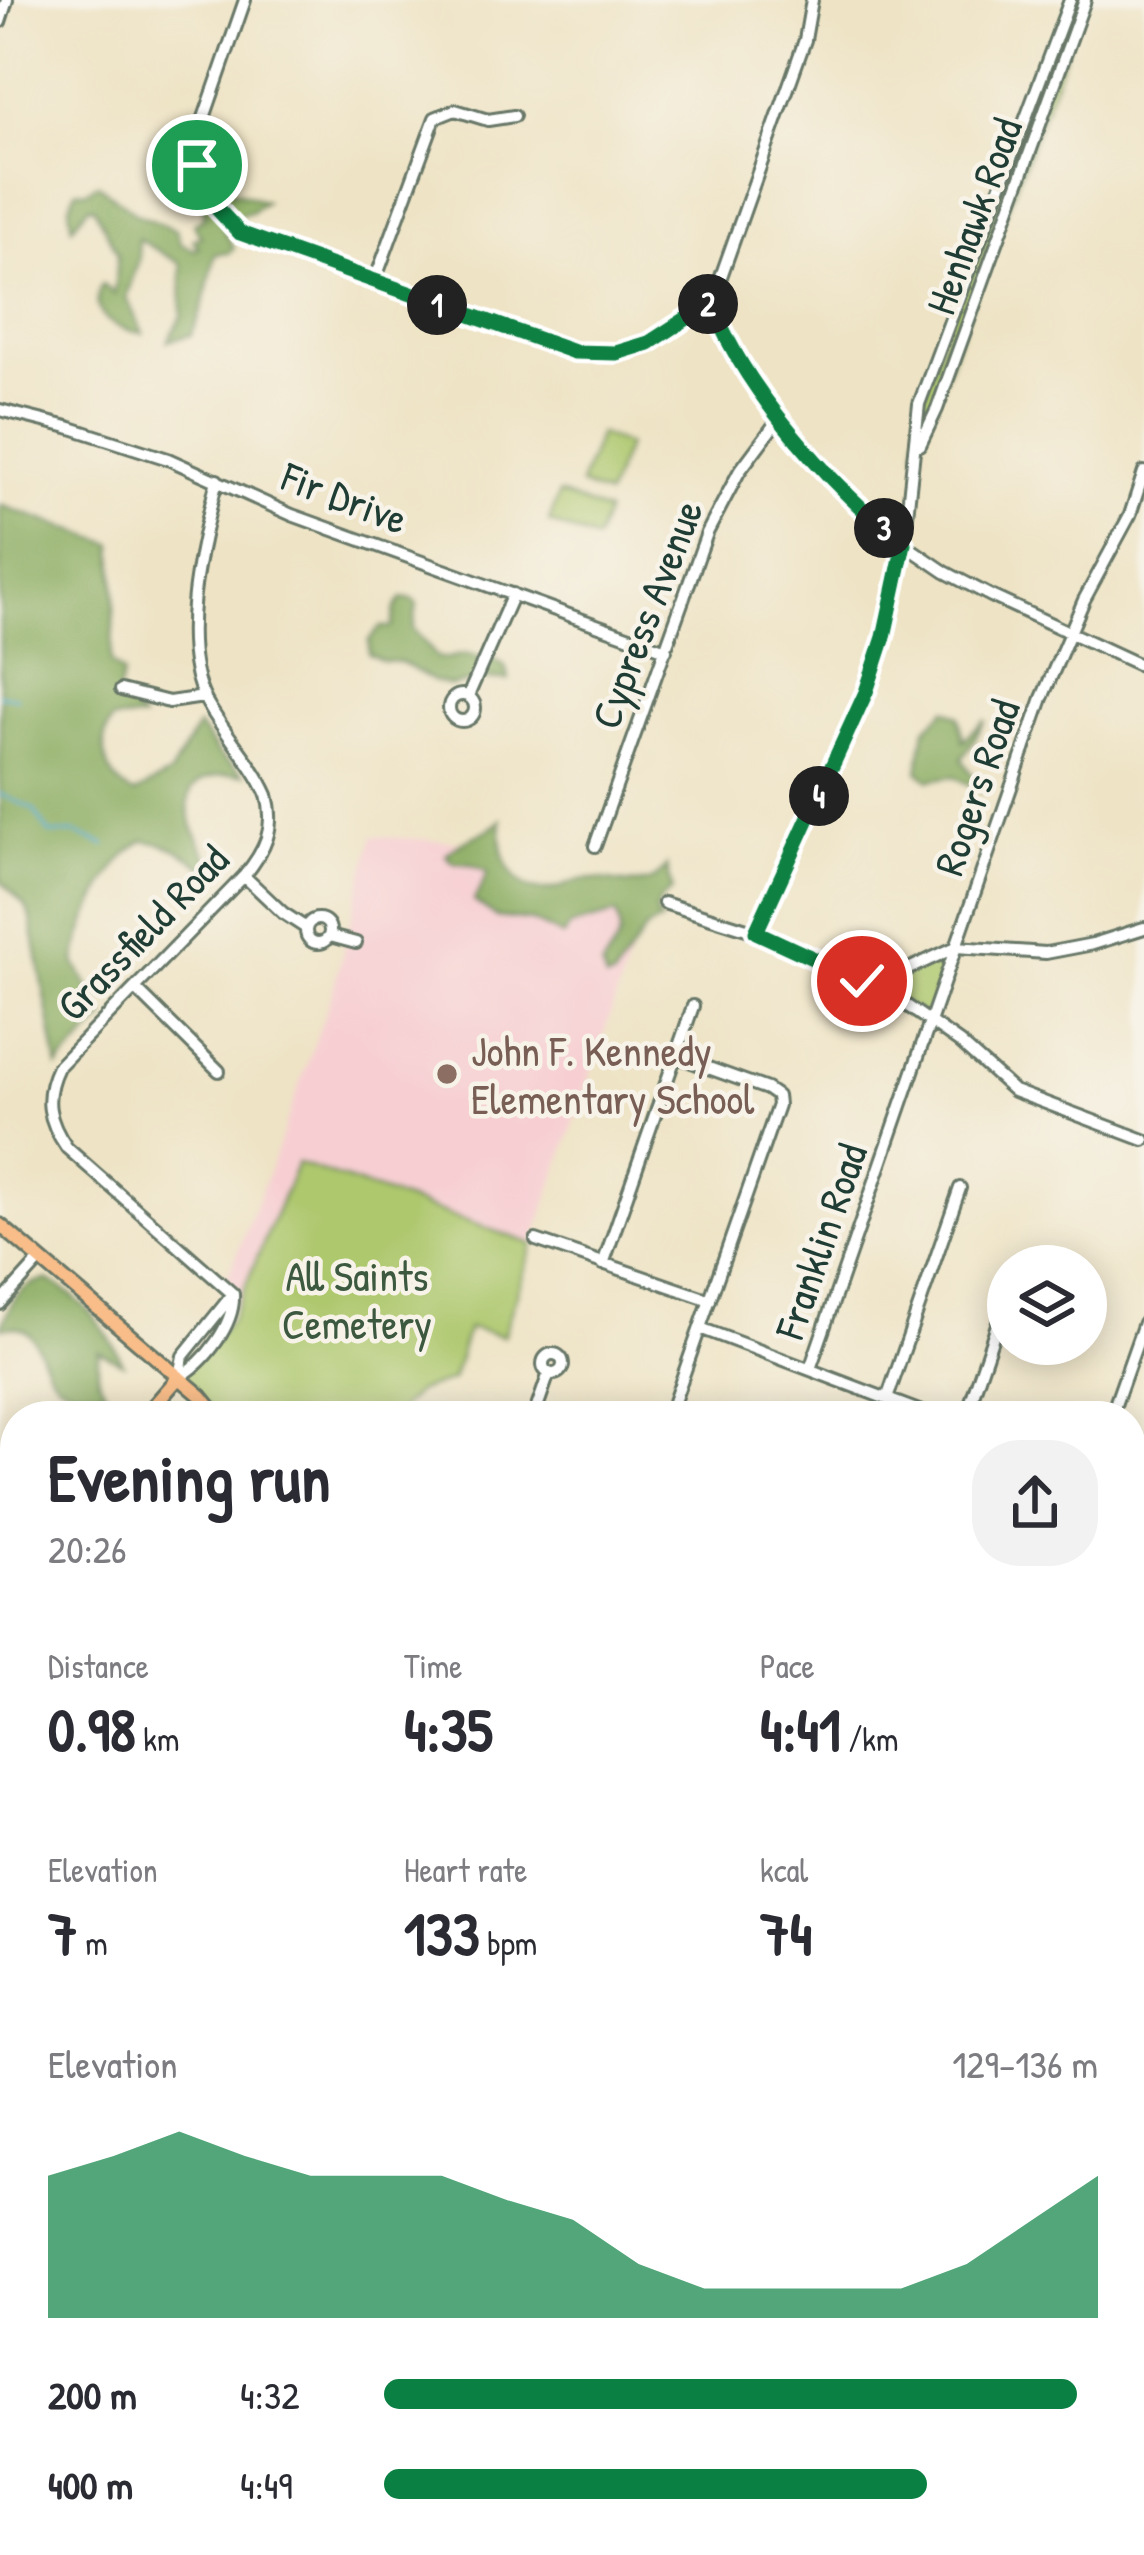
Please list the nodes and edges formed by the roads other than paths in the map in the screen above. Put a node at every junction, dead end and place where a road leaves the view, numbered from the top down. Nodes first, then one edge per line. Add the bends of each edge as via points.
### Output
1 (7, 0) edge
2 (244, 0) edge
3 (812, 0) edge
4 (1070, 0) edge
5 (1085, 0) edge
6 (0, 22) edge
7 (514, 116) dead end
8 (1004, 174) junction
9 (1022, 180) junction
10 (374, 283) junction
11 (712, 302) junction
12 (0, 410) edge
13 (780, 417) junction
14 (916, 453) junction
15 (1144, 472) edge
16 (217, 480) junction
17 (904, 544) junction
18 (513, 594) junction
19 (1070, 632) junction
20 (666, 650) junction
21 (1144, 667) edge
22 (121, 690) dead end
23 (468, 696) dead end
24 (204, 697) junction
25 (595, 846) dead end
26 (244, 876) junction
27 (664, 903) dead end
28 (1144, 928) edge
29 (756, 932) junction
30 (356, 943) dead end
31 (956, 947) junction
32 (872, 986) junction
33 (135, 988) junction
34 (693, 1006) dead end
35 (930, 1022) junction
36 (675, 1057) junction
37 (219, 1071) dead end
38 (892, 1133) joint
39 (1144, 1140) edge
40 (959, 1188) dead end
41 (0, 1225) edge
42 (536, 1240) dead end
43 (40, 1260) junction
44 (603, 1264) junction
45 (710, 1300) junction
46 (0, 1304) edge
47 (1144, 1323) edge
48 (700, 1328) junction
49 (987, 1354) edge
50 (810, 1370) junction
51 (549, 1373) dead end
52 (178, 1377) junction
53 (887, 1399) junction
54 (158, 1401) edge
55 (202, 1401) edge
56 (539, 1401) edge
57 (674, 1401) edge
58 (892, 1401) edge
59 (971, 1401) edge
60 (1117, 1401) edge

1 - 6 street
2 - 10 street via 196,141 203,188 240,233
3 - 11 street
4 - 8 street, Henhawk Road
5 - 9 street, Henhawk Road
7 - 10 street via 488,120 455,110 434,118
8 - 9 street
8 - 14 street, Henhawk Road via 919,404
9 - 14 street, Henhawk Road
10 - 11 street via 558,349 593,354 649,343
11 - 13 street via 730,350
12 - 16 street, Fir Drive
13 - 17 street via 852,500
13 - 20 street, Cypress Avenue via 716,513
14 - 17 street, Henhawk Road
15 - 19 street, Rogers Road
16 - 18 street, Fir Drive
16 - 24 street, Grassfield Road via 194,600
17 - 19 street
17 - 29 street, Henhawk Road via 866,692
18 - 20 street, Fir Drive
18 - 23 street
19 - 21 street
19 - 31 street, Rogers Road
20 - 25 street, Cypress Avenue
22 - 24 street via 169,702
24 - 26 street, Grassfield Road via 270,805 268,839
26 - 30 street via 306,928 322,920 330,936
26 - 33 street, Grassfield Road
27 - 29 street
28 - 31 street via 1046,953
29 - 32 street
31 - 32 street
31 - 35 street, Rogers Road
32 - 35 street
33 - 37 street
33 - 52 street, Grassfield Road via 58,1067 49,1093 54,1128 68,1148 233,1294 183,1356
34 - 36 street
35 - 38 street, Rogers Road
35 - 39 street via 1014,1091
36 - 44 street
36 - 45 street via 777,1096
38 - 50 street, Franklin Road
40 - 53 street
41 - 43 main road
42 - 44 street
43 - 46 street
43 - 52 main road
44 - 45 street
45 - 48 street
47 - 60 street
48 - 50 street
48 - 57 street
49 - 59 street
50 - 53 street
51 - 56 street
52 - 54 main road
52 - 55 main road
53 - 58 street

